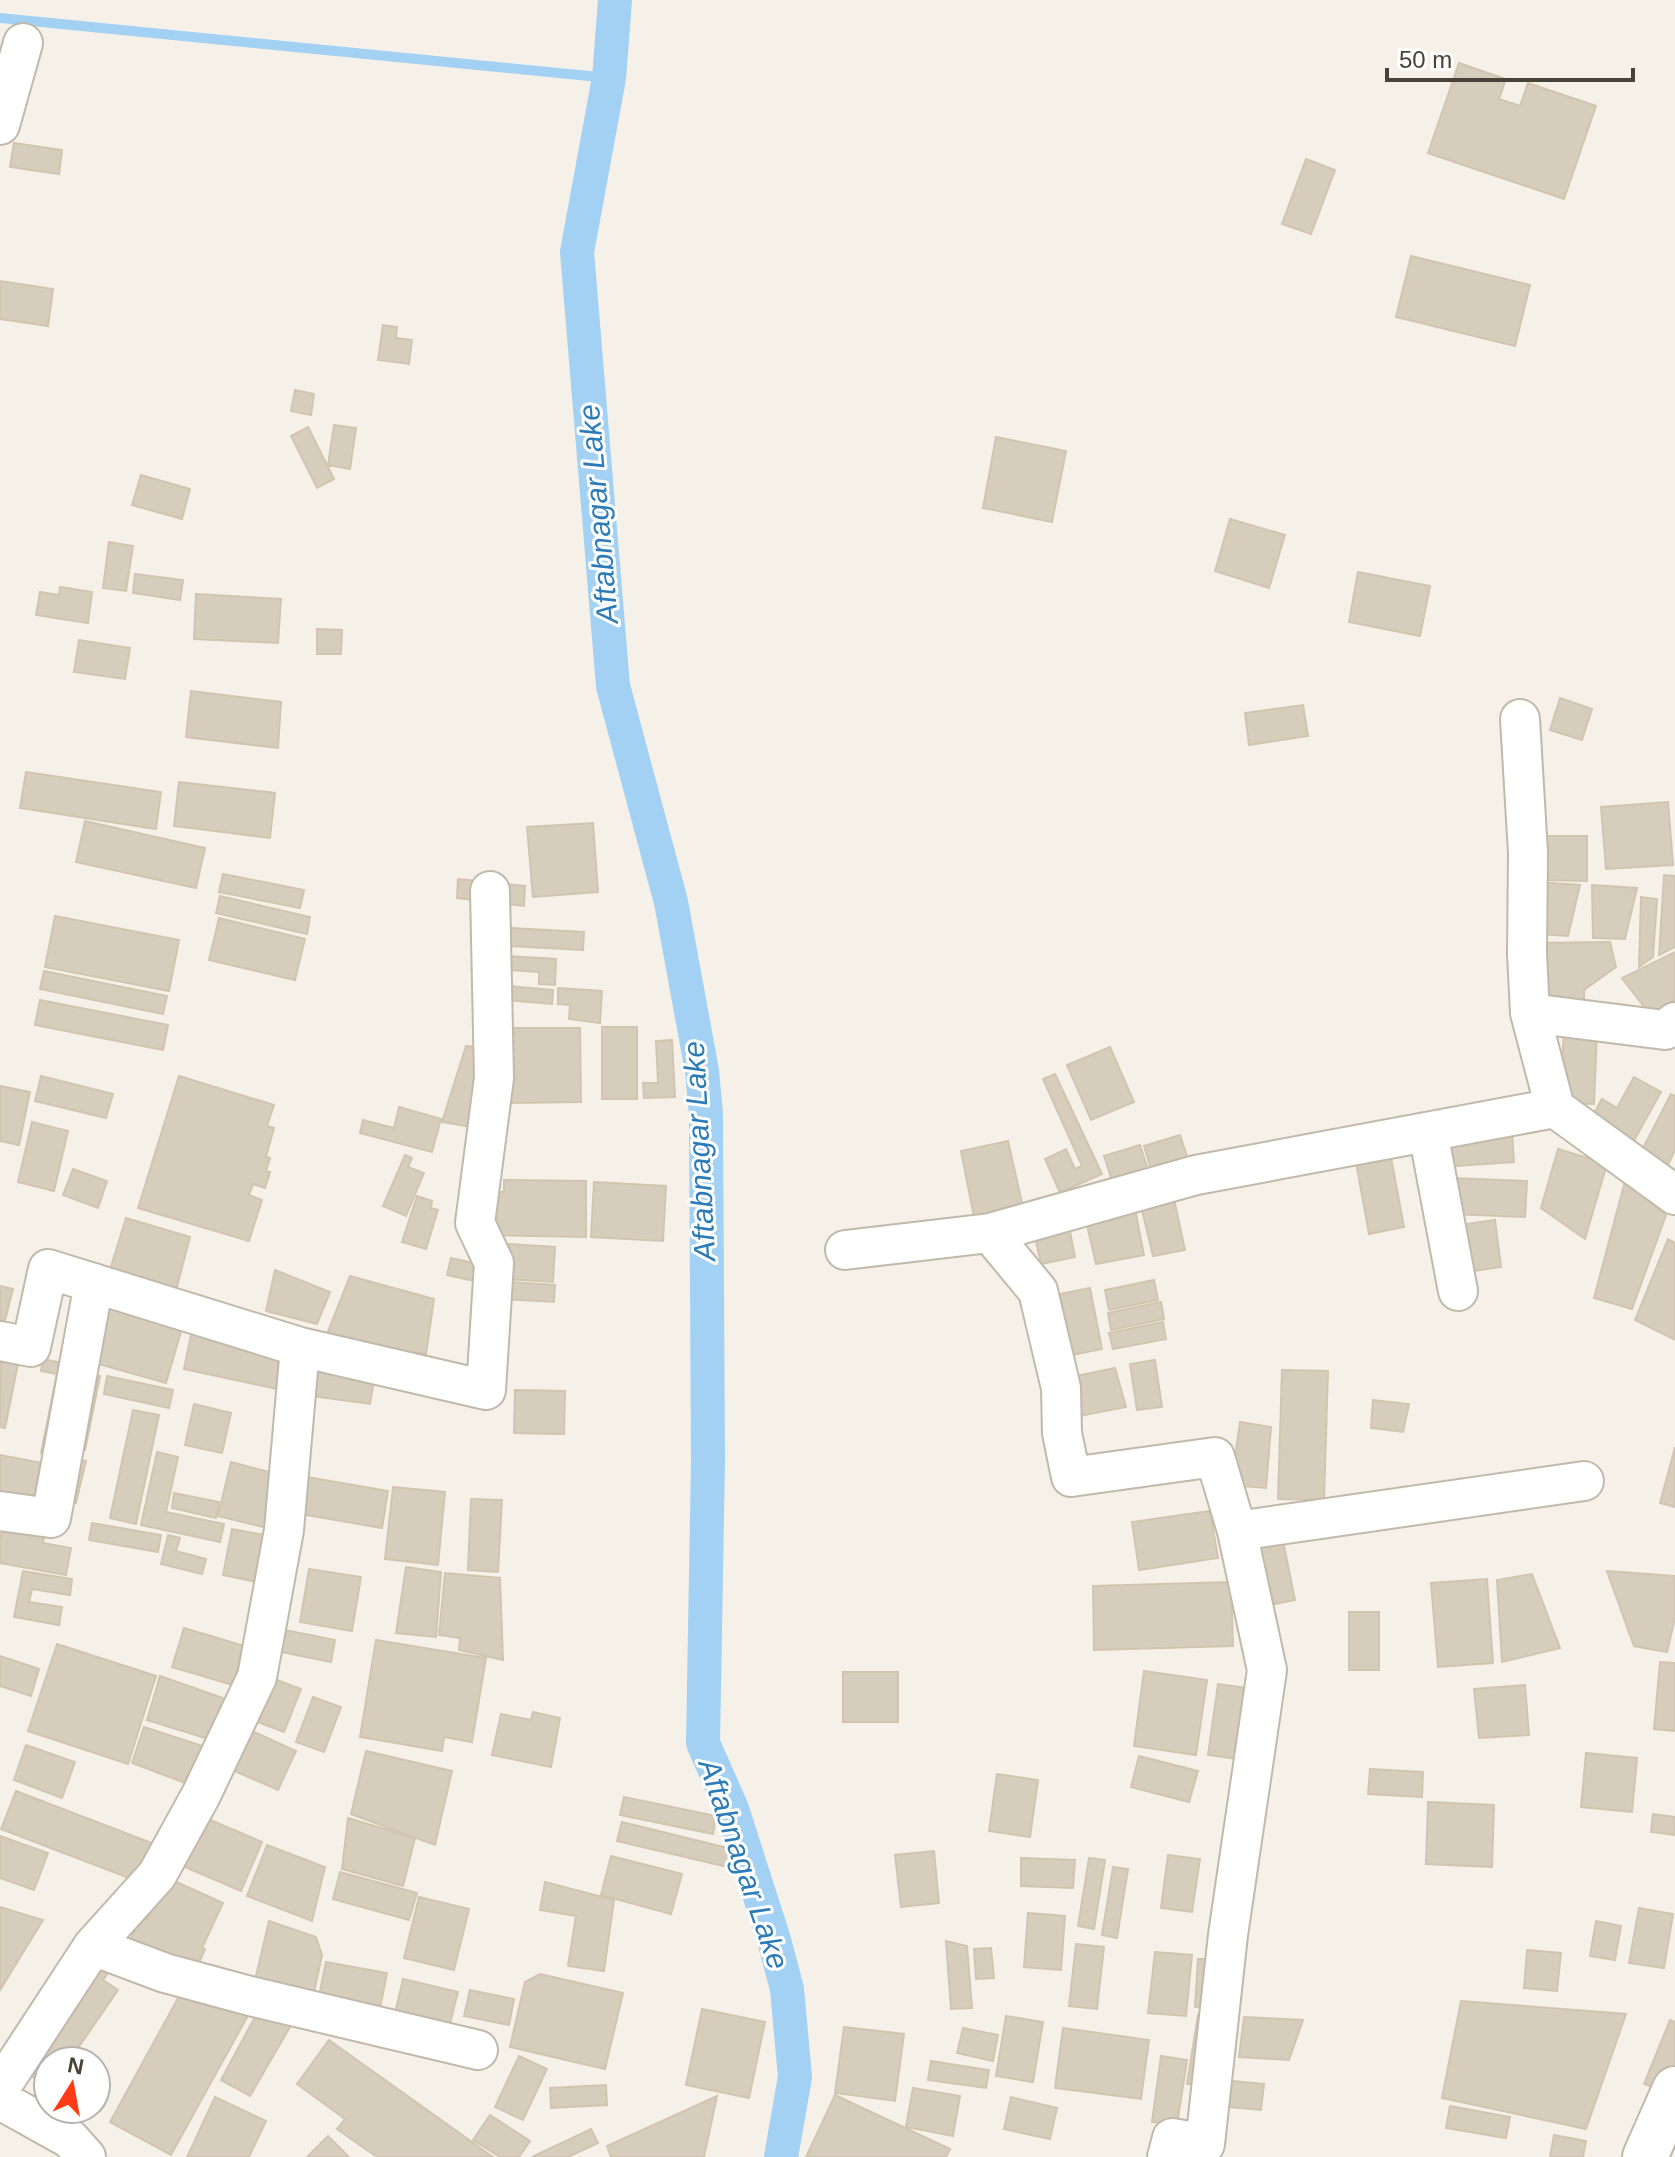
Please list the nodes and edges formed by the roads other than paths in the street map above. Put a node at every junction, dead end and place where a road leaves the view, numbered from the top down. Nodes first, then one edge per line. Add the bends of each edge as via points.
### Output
1 (23, 43) dead end
2 (0, 125) edge
3 (1520, 719) dead end
4 (490, 891) dead end
5 (1530, 1013) junction
6 (1675, 1022) edge
7 (1555, 1108) junction
8 (1428, 1132) junction
9 (1675, 1195) edge
10 (990, 1233) junction
11 (845, 1250) dead end
12 (94, 1283) junction
13 (1458, 1291) dead end
14 (0, 1341) edge
15 (300, 1347) junction
16 (1584, 1481) dead end
17 (0, 1511) edge
18 (1237, 1531) junction
19 (93, 1946) junction
20 (478, 2050) dead end
21 (0, 2088) edge
22 (1675, 2089) edge
23 (0, 2100) edge
24 (86, 2157) edge
25 (1167, 2157) edge
26 (1645, 2157) edge

1 - 2 street
3 - 5 street
4 - 15 street via 494,1078 475,1223 494,1263 486,1390
5 - 6 street via 1665,1030
5 - 7 street
7 - 8 street
7 - 9 street
8 - 10 street via 1196,1175
8 - 13 street
10 - 11 street
10 - 18 street via 1038,1291 1061,1388 1062,1433 1071,1477 1215,1457
12 - 14 street via 48,1269 31,1347
12 - 15 street
12 - 17 street via 51,1518
15 - 19 street via 284,1530 257,1677 157,1875
16 - 18 street
18 - 25 street via 1267,1670 1228,1935 1205,2144 1172,2138
19 - 20 street via 250,1996
19 - 21 street
22 - 26 street
23 - 24 street via 70,2139

